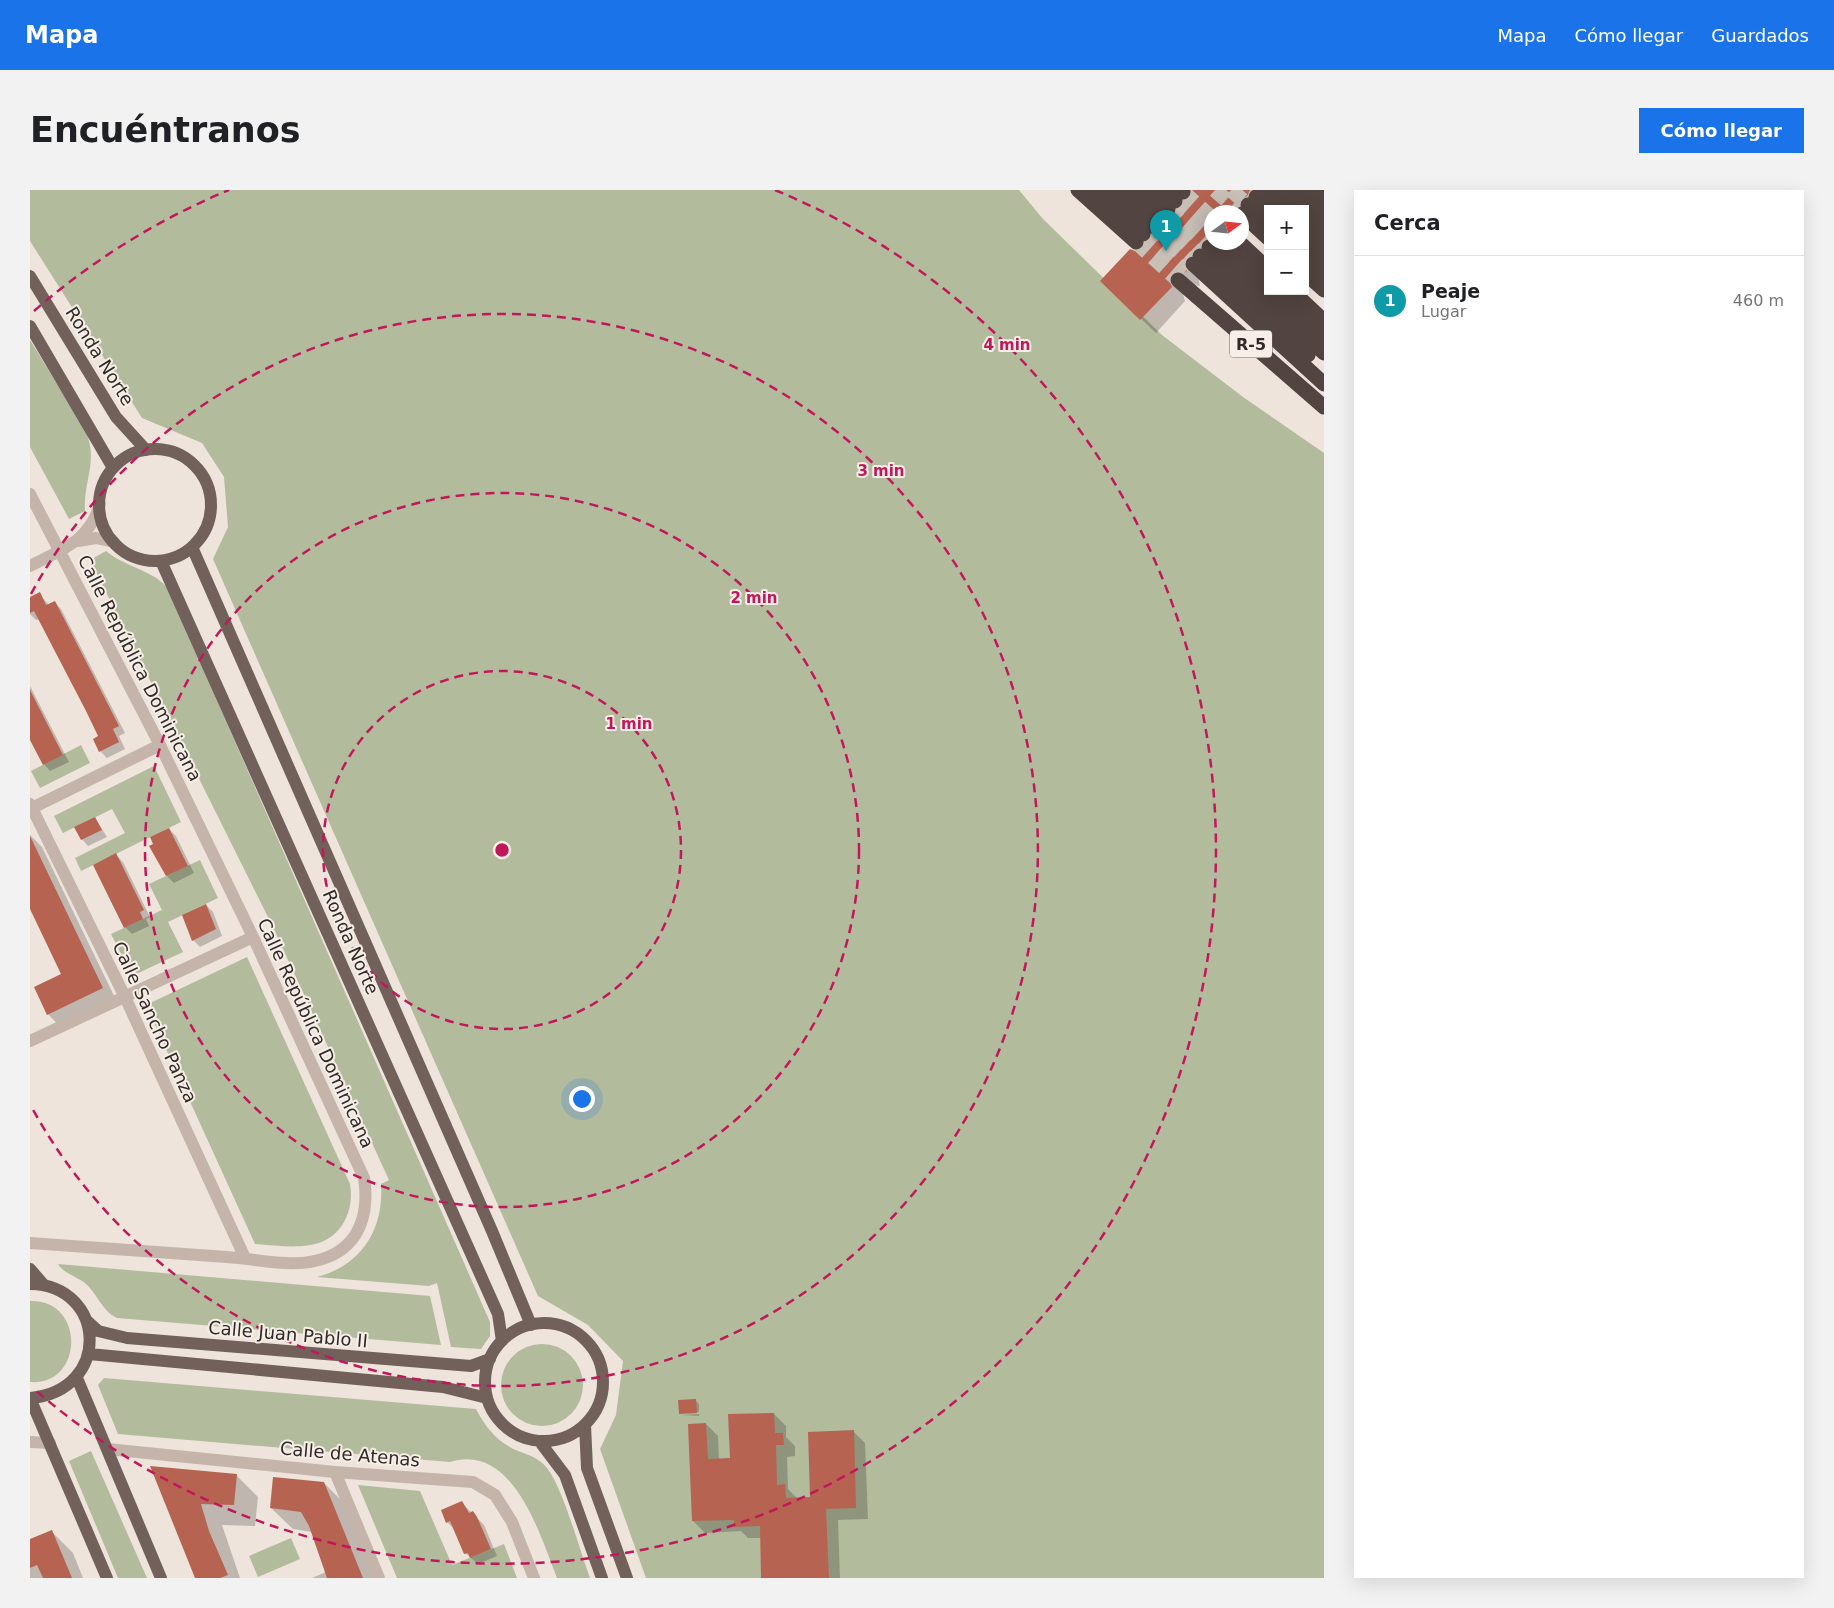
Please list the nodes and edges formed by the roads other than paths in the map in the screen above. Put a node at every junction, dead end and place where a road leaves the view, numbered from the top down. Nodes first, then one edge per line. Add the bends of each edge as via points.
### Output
1 (1078, 190) edge
2 (1094, 190) edge
3 (1112, 190) edge
4 (1129, 190) edge
5 (1147, 190) edge
6 (1163, 190) edge
7 (1282, 190) edge
8 (1298, 190) edge
9 (1316, 190) edge
10 (1324, 198) edge
11 (1253, 202) edge
12 (1267, 205) edge
13 (1298, 205) edge
14 (1162, 214) edge
15 (1324, 215) edge
16 (1309, 216) edge
17 (1264, 218) edge
18 (1264, 228) edge
19 (1324, 230) edge
20 (1309, 231) edge
21 (1249, 238) edge
22 (1324, 245) edge
23 (1309, 246) edge
24 (1248, 250) edge
25 (1264, 252) edge
26 (1198, 260) edge
27 (1324, 260) edge
28 (1309, 263) edge
29 (1264, 265) edge
30 (30, 276) edge
31 (1309, 277) edge
32 (1324, 277) edge
33 (1264, 284) edge
34 (1324, 290) edge
35 (1309, 294) edge
36 (1279, 295) edge
37 (1296, 295) edge
38 (1324, 308) edge
39 (1324, 321) edge
40 (30, 326) edge
41 (1324, 336) edge
42 (1324, 353) edge
43 (1324, 370) edge
44 (1324, 384) edge
45 (1324, 397) edge
46 (1324, 407) edge
47 (146, 450) junction
48 (113, 468) junction
49 (30, 494) edge
50 (100, 504) junction
51 (78, 541) junction
52 (114, 542) junction
53 (192, 547) junction
54 (60, 550) junction
55 (161, 561) junction
56 (30, 566) edge
57 (160, 745) junction
58 (31, 807) edge
59 (253, 937) junction
60 (124, 997) junction
61 (30, 1042) edge
62 (30, 1243) edge
63 (245, 1258) junction
64 (30, 1269) edge
65 (36, 1284) edge
66 (86, 1320) junction
67 (531, 1325) junction
68 (502, 1340) junction
69 (89, 1354) junction
70 (490, 1359) junction
71 (77, 1378) junction
72 (30, 1398) edge
73 (487, 1398) junction
74 (585, 1425) junction
75 (30, 1442) edge
76 (540, 1442) junction
77 (50, 1443) junction
78 (107, 1449) junction
79 (335, 1472) junction
80 (107, 1578) edge
81 (161, 1578) edge
82 (380, 1578) edge
83 (534, 1578) edge
84 (602, 1578) edge
85 (627, 1578) edge

1 - 14 highway
2 - 14 highway
3 - 14 highway
4 - 14 highway
5 - 14 highway
6 - 14 highway
7 - 13 highway
8 - 15 highway
9 - 10 highway
11 - 12 highway
11 - 17 highway
11 - 18 highway
16 - 19 highway
20 - 22 highway
21 - 25 highway
23 - 27 highway
24 - 29 highway
26 - 33 highway
26 - 42 highway, R-5
26 - 43 highway, R-5
26 - 44 highway, R-5
26 - 45 highway, R-5
26 - 46 highway, R-5
28 - 32 highway
30 - 47 main road, Ronda Norte via 116,417
31 - 34 highway
35 - 38 highway
36 - 41 highway
37 - 39 highway
40 - 48 main road
47 - 48 main road via 128,456
47 - 53 main road via 164,449 181,455 196,466 206,481 211,498 210,516 204,533
48 - 50 main road via 104,483
49 - 54 street, Calle República Dominicana
50 - 51 street via 92,525
50 - 52 main road via 107,534
51 - 52 street via 96,538
51 - 54 street
52 - 55 main road via 130,555
53 - 55 main road
53 - 67 main road, Ronda Norte
54 - 56 street
54 - 57 street, Calle República Dominicana
55 - 68 main road, Ronda Norte via 498,1314
57 - 58 street
57 - 59 street, Calle República Dominicana
58 - 60 street, Calle Sancho Panza
59 - 60 street
59 - 63 street, Calle República Dominicana via 364,1178 366,1206 355,1235 330,1257 301,1264
60 - 61 street
60 - 63 street, Calle Sancho Panza
62 - 63 street, Calle República Dominicana
64 - 65 main road
65 - 66 main road via 61,1291 76,1304
66 - 69 main road
66 - 70 main road, Calle Juan Pablo II via 98,1331 127,1338 471,1366
67 - 68 main road via 515,1330
67 - 74 main road via 551,1323 570,1329 587,1341 598,1358 603,1378 601,1398
68 - 70 main road
69 - 71 main road
69 - 73 main road via 443,1387
70 - 73 main road via 485,1379
71 - 72 main road via 48,1396
71 - 78 main road
72 - 77 main road
73 - 76 main road via 495,1415 507,1428 522,1438
74 - 76 main road via 564,1438
74 - 85 main road via 587,1468
75 - 77 street
76 - 84 main road via 565,1475
77 - 80 main road
78 - 79 street, Calle de Atenas
78 - 81 main road
79 - 82 street
79 - 83 street, Calle de Atenas via 473,1482 494,1495 512,1522

